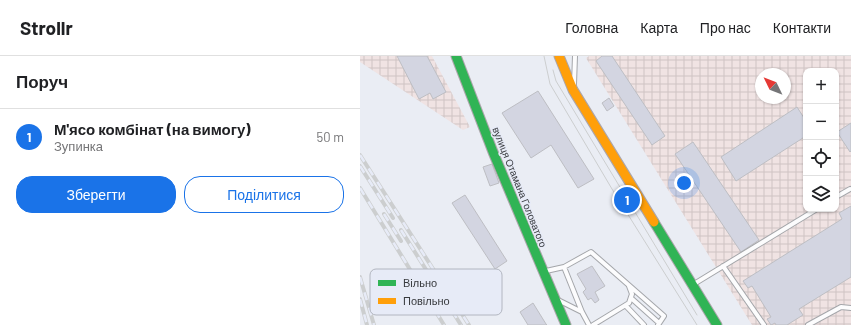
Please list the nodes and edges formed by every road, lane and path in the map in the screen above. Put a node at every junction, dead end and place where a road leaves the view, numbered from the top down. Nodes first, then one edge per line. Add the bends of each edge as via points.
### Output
1 (456, 56) edge
2 (559, 56) edge
3 (575, 56) edge
4 (574, 90) junction
5 (850, 189) edge
6 (839, 196) edge
7 (812, 212) edge
8 (723, 266) junction
9 (564, 267) junction
10 (543, 271) junction
11 (627, 284) junction
12 (692, 285) junction
13 (554, 298) junction
14 (631, 298) junction
15 (626, 306) junction
16 (851, 308) edge
17 (582, 312) junction
18 (714, 323) edge
19 (658, 324) edge
20 (566, 325) edge
21 (589, 325) edge
22 (593, 325) edge
23 (644, 325) edge
24 (764, 325) edge
25 (808, 325) edge

1 - 10 main road, вулиця Отамана Головатого
2 - 4 main road
3 - 4 lane
4 - 12 main road
5 - 6 lane
7 - 8 lane
8 - 12 lane
8 - 24 lane
9 - 10 lane
9 - 11 lane via 591,252
9 - 17 lane
10 - 13 main road, вулиця Отамана Головатого
11 - 14 lane via 632,294
11 - 19 lane via 664,316
12 - 18 main road
13 - 17 lane
13 - 20 main road, вулиця Отамана Головатого
14 - 15 lane
14 - 19 lane
15 - 22 lane
15 - 23 lane
16 - 25 lane via 841,307
17 - 21 lane

